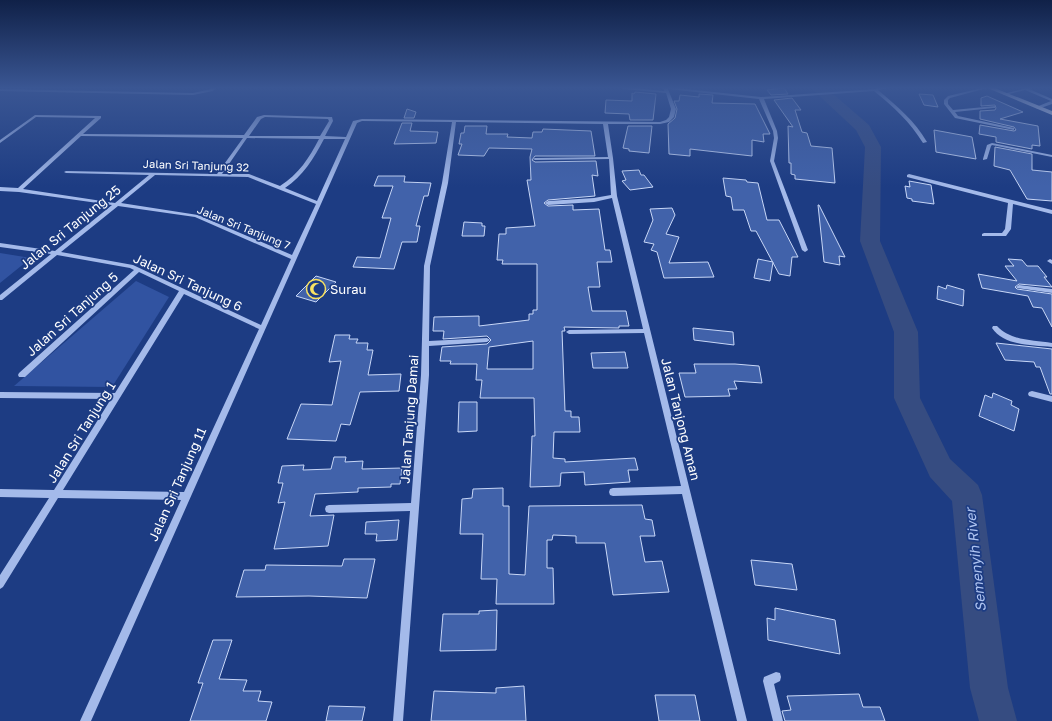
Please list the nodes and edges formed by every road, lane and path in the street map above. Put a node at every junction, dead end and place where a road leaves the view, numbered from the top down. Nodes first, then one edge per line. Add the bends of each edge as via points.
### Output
1 (29, 121) edge
2 (96, 121) edge
3 (257, 121) edge
4 (330, 121) edge
5 (359, 121) edge
6 (421, 121) edge
7 (454, 121) junction
8 (668, 121) edge
9 (771, 121) edge
10 (909, 121) edge
11 (972, 121) edge
12 (605, 122) junction
13 (1012, 129) dead end
14 (81, 134) junction
15 (246, 136) junction
16 (321, 137) junction
17 (348, 138) junction
18 (0, 142) edge
19 (925, 142) dead end
20 (1052, 156) edge
21 (611, 158) junction
22 (535, 159) dead end
23 (985, 159) dead end
24 (66, 172) dead end
25 (154, 174) junction
26 (219, 175) junction
27 (909, 176) dead end
28 (281, 188) junction
29 (0, 189) edge
30 (20, 190) junction
31 (614, 196) junction
32 (1011, 202) junction
33 (319, 203) junction
34 (548, 203) dead end
35 (116, 205) junction
36 (1052, 212) edge
37 (984, 235) dead end
38 (0, 245) edge
39 (805, 250) dead end
40 (56, 253) junction
41 (294, 258) junction
42 (138, 270) junction
43 (1019, 287) dead end
44 (182, 292) junction
45 (1052, 292) edge
46 (0, 298) edge
47 (262, 328) junction
48 (995, 328) dead end
49 (647, 331) junction
50 (569, 332) dead end
51 (487, 340) dead end
52 (425, 344) junction
53 (1052, 345) edge
54 (22, 375) dead end
55 (1032, 394) dead end
56 (0, 395) edge
57 (117, 396) junction
58 (1052, 399) edge
59 (686, 490) junction
60 (613, 492) dead end
61 (0, 493) edge
62 (56, 494) junction
63 (186, 496) junction
64 (415, 507) junction
65 (329, 509) dead end
66 (0, 584) edge
67 (776, 677) dead end
68 (85, 721) edge
69 (398, 721) edge
70 (742, 721) edge
71 (778, 721) edge

1 - 18 street
2 - 14 street
3 - 15 street
4 - 16 street
5 - 17 street, Jalan Sri Tanjung 11 via 354,122
6 - 7 street, Jalan Sri Tanjung 11
7 - 12 street
7 - 52 street, Jalan Tanjung Damai via 445,183 427,266
8 - 12 street via 660,123
9 - 39 street via 776,138 772,161
10 - 19 street
11 - 13 street
12 - 21 street, Jalan Tanjong Aman
14 - 15 street
14 - 30 street
15 - 16 street
15 - 26 street
16 - 17 street
16 - 28 street via 306,167
17 - 33 street, Jalan Sri Tanjung 11
20 - 23 street via 992,144 989,145
21 - 22 street
21 - 31 street, Jalan Tanjong Aman
24 - 25 street, Jalan Sri Tanjung 32
25 - 26 street, Jalan Sri Tanjung 32
25 - 35 street, Jalan Sri Tanjung 25
26 - 28 street, Jalan Sri Tanjung 32 via 252,176
27 - 32 street
28 - 33 street, Jalan Sri Tanjung 32
29 - 30 street, Jalan Sri Tanjung 7
30 - 35 street, Jalan Sri Tanjung 7
31 - 34 street
31 - 49 street, Jalan Tanjong Aman
32 - 36 street
32 - 37 street via 1008,229 1004,235
33 - 41 street, Jalan Sri Tanjung 11
35 - 40 street, Jalan Sri Tanjung 25
35 - 41 street, Jalan Sri Tanjung 7 via 196,216
38 - 40 street, Jalan Sri Tanjung 6
40 - 42 street, Jalan Sri Tanjung 6 via 131,266
40 - 46 street, Jalan Sri Tanjung 25
41 - 47 street, Jalan Sri Tanjung 11
42 - 44 street, Jalan Sri Tanjung 6
42 - 54 street, Jalan Sri Tanjung 5
43 - 45 street
44 - 47 street, Jalan Sri Tanjung 6
44 - 57 street, Jalan Sri Tanjung 1
47 - 63 street, Jalan Sri Tanjung 11
48 - 53 street via 1001,335 1009,338
49 - 50 street
49 - 59 street, Jalan Tanjong Aman
51 - 52 street
52 - 64 street, Jalan Tanjung Damai
55 - 58 street
56 - 57 street
57 - 62 street, Jalan Sri Tanjung 1
59 - 60 street
59 - 70 street, Jalan Tanjong Aman
61 - 62 street
62 - 63 street
62 - 66 street, Jalan Sri Tanjung 1
63 - 68 street, Jalan Sri Tanjung 11
64 - 65 street
64 - 69 street, Jalan Tanjung Damai
67 - 71 street via 768,682

